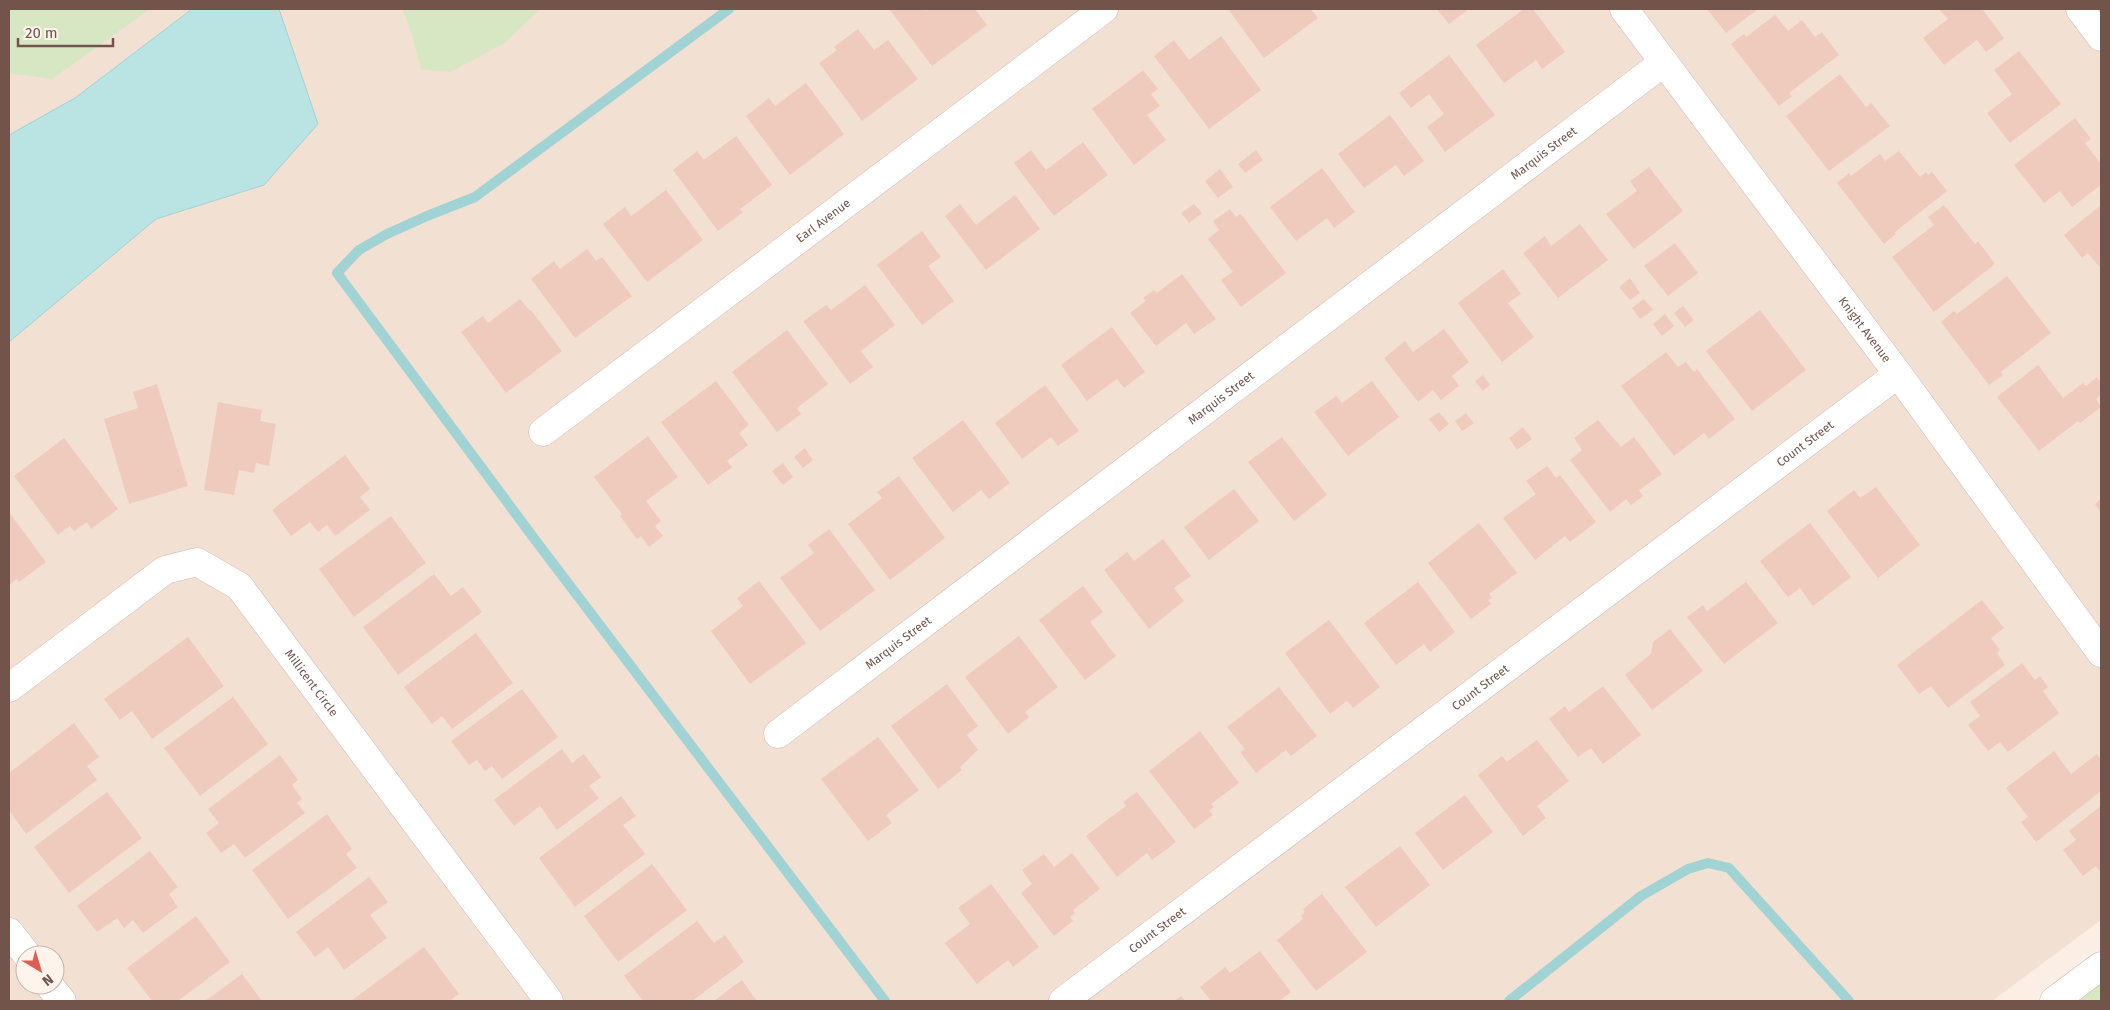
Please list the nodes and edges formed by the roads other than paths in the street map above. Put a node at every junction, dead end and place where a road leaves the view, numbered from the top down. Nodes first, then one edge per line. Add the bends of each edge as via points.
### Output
1 (1104, 9) edge
2 (1624, 9) edge
3 (2080, 9) edge
4 (2101, 37) edge
5 (1664, 62) junction
6 (1898, 374) junction
7 (542, 432) dead end
8 (2101, 653) edge
9 (9, 688) edge
10 (778, 734) dead end
11 (9, 932) edge
12 (19, 945) edge
13 (2101, 966) edge
14 (549, 1001) edge
15 (1063, 1001) edge
16 (2054, 1001) edge

1 - 7 street, Earl Avenue
2 - 5 street, Knight Avenue
3 - 4 street
5 - 6 street, Knight Avenue
5 - 10 street, Marquis Street
6 - 8 street, Knight Avenue
6 - 15 street, Count Street
9 - 14 street, Millicent Circle via 166,570 197,562 239,586
11 - 12 street
13 - 16 street

